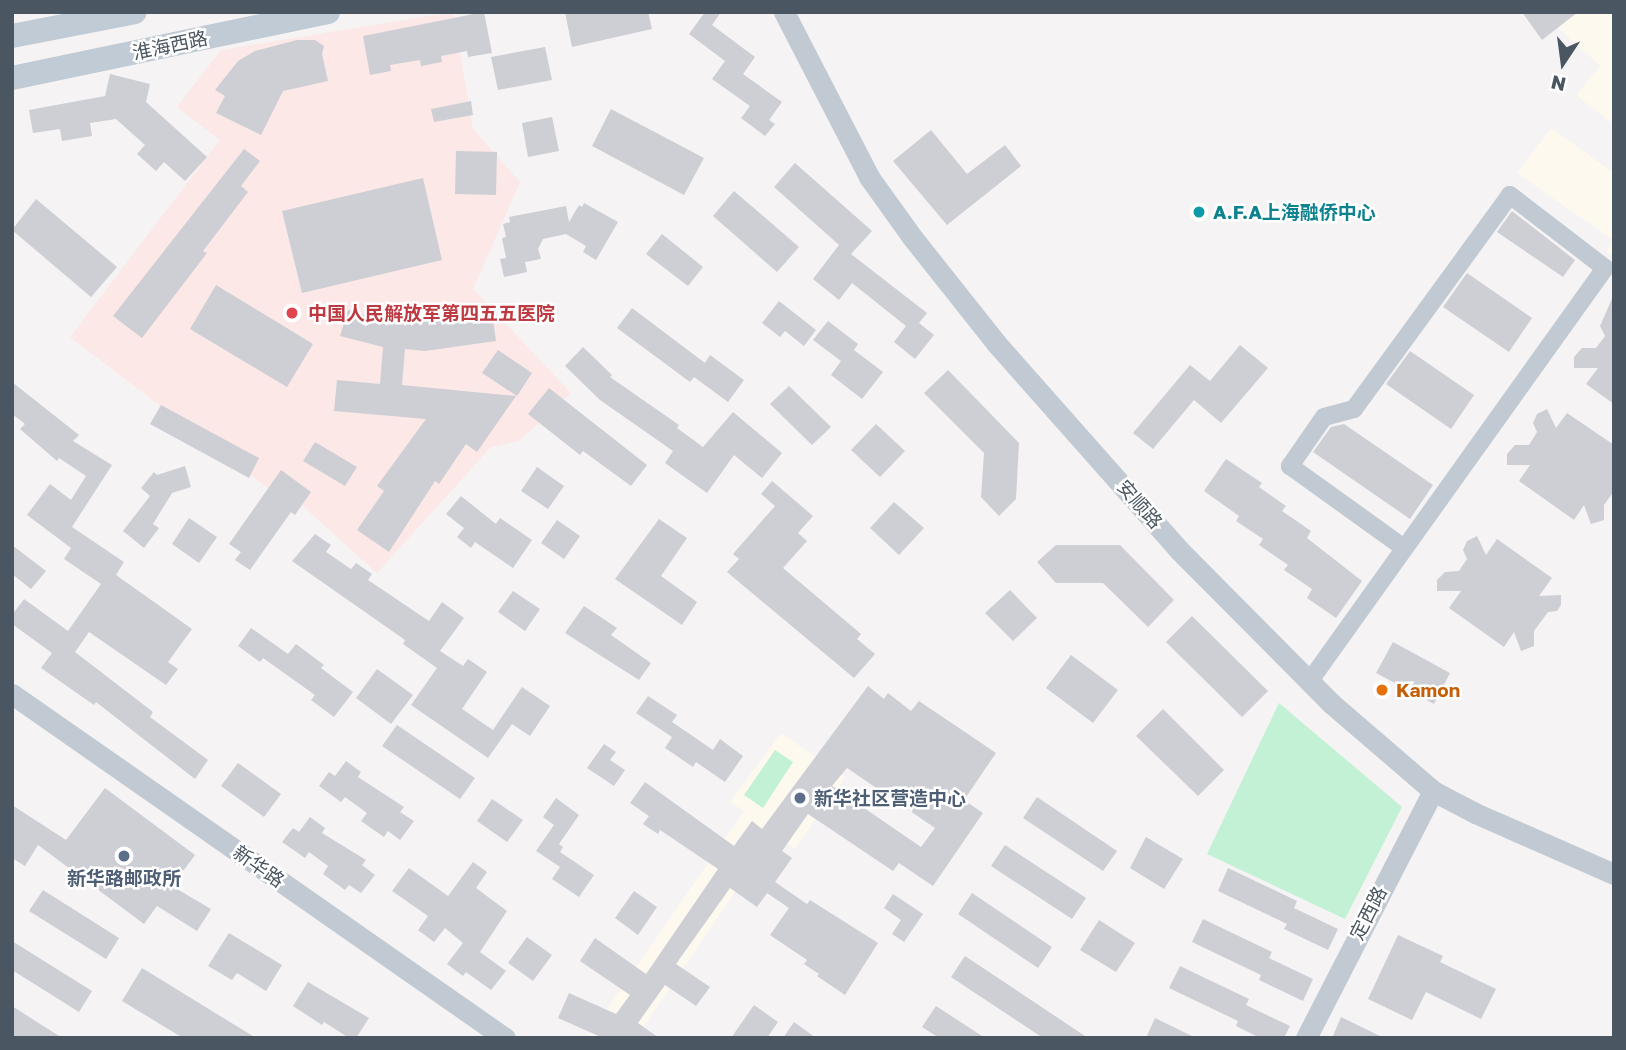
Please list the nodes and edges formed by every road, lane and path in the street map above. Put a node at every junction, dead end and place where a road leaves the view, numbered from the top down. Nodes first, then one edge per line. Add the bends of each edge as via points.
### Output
1 (135, 12) edge
2 (328, 12) edge
3 (784, 12) edge
4 (12, 36) edge
5 (12, 78) edge
6 (1404, 548) junction
7 (1309, 682) junction
8 (12, 694) edge
9 (1433, 790) junction
10 (1614, 874) edge
11 (505, 1038) edge
12 (1306, 1038) edge

1 - 4 main road, 淮海西路
2 - 5 main road, 淮海西路
3 - 7 street, 安顺路 via 869,177 961,300 1179,550
6 - 6 street via 1605,268 1510,195 1354,409 1324,416 1290,466
6 - 7 street
7 - 9 street, 安顺路
8 - 11 street, 新华路
9 - 10 street, 安顺路
9 - 12 street, 定西路

